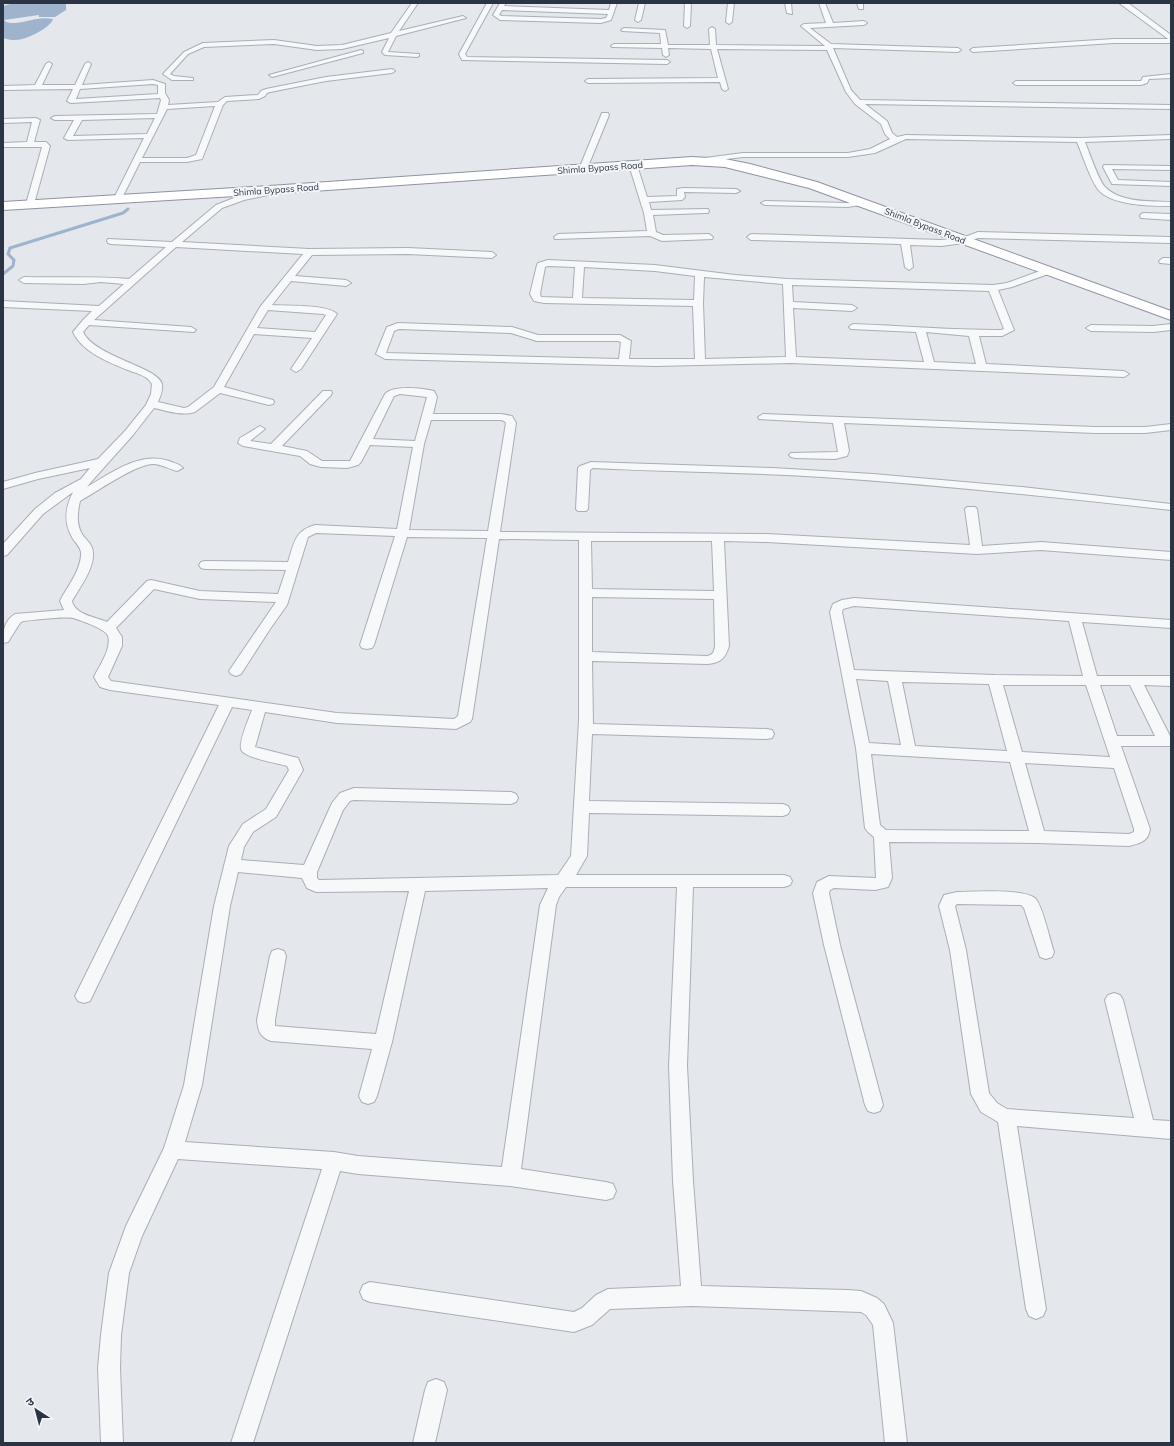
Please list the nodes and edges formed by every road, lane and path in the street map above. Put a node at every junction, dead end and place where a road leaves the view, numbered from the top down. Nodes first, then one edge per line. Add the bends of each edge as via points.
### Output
1 (415, 3) edge
2 (490, 3) edge
3 (614, 3) edge
4 (642, 3) edge
5 (688, 3) edge
6 (731, 3) edge
7 (788, 3) edge
8 (822, 3) edge
9 (1123, 3) edge
10 (501, 6) edge
11 (862, 9) edge
12 (611, 12) junction
13 (790, 13) dead end
14 (826, 14) junction
15 (833, 15) dead end
16 (856, 15) dead end
17 (463, 18) dead end
18 (638, 20) dead end
19 (729, 22) dead end
20 (864, 23) dead end
21 (830, 24) junction
22 (687, 26) dead end
23 (712, 29) dead end
24 (624, 30) dead end
25 (394, 34) junction
26 (1171, 39) edge
27 (399, 43) dead end
28 (387, 46) junction
29 (614, 46) dead end
30 (664, 46) junction
31 (713, 46) junction
32 (380, 47) dead end
33 (830, 48) junction
34 (365, 51) dead end
35 (417, 56) dead end
36 (49, 64) dead end
37 (88, 64) dead end
38 (668, 67) junction
39 (392, 71) dead end
40 (272, 75) dead end
41 (1171, 76) edge
42 (191, 79) dead end
43 (722, 80) junction
44 (588, 81) dead end
45 (671, 81) junction
46 (1016, 83) dead end
47 (78, 87) junction
48 (3, 88) edge
49 (37, 88) junction
50 (725, 90) dead end
51 (163, 96) junction
52 (858, 102) junction
53 (220, 104) junction
54 (1171, 106) edge
55 (164, 107) junction
56 (605, 115) dead end
57 (159, 116) junction
58 (55, 118) dead end
59 (79, 118) junction
60 (3, 121) edge
61 (149, 136) junction
62 (1171, 137) edge
63 (895, 140) junction
64 (1080, 140) junction
65 (30, 144) junction
66 (3, 145) edge
67 (137, 160) junction
68 (692, 161) junction
69 (633, 165) junction
70 (1171, 168) edge
71 (583, 169) junction
72 (1171, 184) edge
73 (277, 190) junction
74 (736, 191) dead end
75 (117, 200) junction
76 (644, 200) junction
77 (863, 202) junction
78 (765, 203) dead end
79 (30, 204) junction
80 (1171, 204) edge
81 (3, 206) edge
82 (705, 211) dead end
83 (648, 213) junction
84 (1144, 216) dead end
85 (1171, 217) edge
86 (651, 233) junction
87 (558, 237) dead end
88 (708, 237) dead end
89 (751, 237) dead end
90 (964, 240) junction
91 (1171, 240) edge
92 (111, 241) dead end
93 (905, 242) junction
94 (173, 245) junction
95 (309, 252) junction
96 (492, 255) dead end
97 (580, 264) junction
98 (909, 267) dead end
99 (1048, 271) junction
100 (700, 274) junction
101 (289, 278) junction
102 (24, 280) dead end
103 (131, 282) junction
104 (787, 282) junction
105 (346, 283) dead end
106 (848, 284) junction
107 (993, 288) junction
108 (577, 300) junction
109 (698, 303) junction
110 (787, 305) junction
111 (4, 306) edge
112 (265, 307) junction
113 (852, 308) junction
114 (101, 309) junction
115 (1171, 316) edge
116 (86, 322) junction
117 (1171, 327) edge
118 (1091, 328) dead end
119 (920, 329) junction
120 (191, 330) dead end
121 (251, 331) junction
122 (973, 332) junction
123 (318, 335) junction
124 (563, 350) junction
125 (791, 360) junction
126 (624, 362) junction
127 (700, 362) junction
128 (930, 365) junction
129 (982, 367) junction
130 (296, 369) dead end
131 (1124, 374) dead end
132 (218, 389) junction
133 (327, 393) dead end
134 (269, 402) dead end
135 (151, 404) junction
136 (426, 417) junction
137 (762, 417) dead end
138 (838, 420) junction
139 (1171, 428) edge
140 (260, 429) dead end
141 (367, 442) junction
142 (419, 444) junction
143 (274, 448) junction
144 (795, 455) dead end
145 (101, 462) junction
146 (177, 468) dead end
147 (85, 481) junction
148 (3, 486) edge
149 (74, 500) junction
150 (1171, 507) edge
151 (582, 509) dead end
152 (971, 509) dead end
153 (402, 533) junction
154 (493, 535) junction
155 (585, 537) junction
156 (718, 537) junction
157 (977, 550) junction
158 (3, 552) edge
159 (1171, 556) edge
160 (205, 565) dead end
161 (293, 566) junction
162 (586, 594) junction
163 (719, 595) junction
164 (284, 598) junction
165 (74, 614) junction
166 (1074, 617) junction
167 (1171, 624) edge
168 (109, 628) junction
169 (3, 639) edge
170 (367, 645) dead end
171 (585, 656) junction
172 (236, 671) dead end
173 (849, 674) junction
174 (894, 677) junction
175 (995, 680) junction
176 (1092, 680) junction
177 (1135, 681) junction
178 (1171, 681) edge
179 (228, 701) junction
180 (260, 706) junction
181 (586, 729) junction
182 (767, 734) dead end
183 (1113, 741) junction
184 (1168, 741) edge
185 (863, 748) junction
186 (909, 751) junction
187 (1017, 758) junction
188 (1119, 763) junction
189 (511, 798) dead end
190 (582, 807) junction
191 (782, 810) dead end
192 (881, 834) junction
193 (1038, 837) junction
194 (232, 865) junction
195 (309, 872) junction
196 (562, 881) junction
197 (685, 881) junction
198 (784, 881) dead end
199 (418, 885) junction
200 (1046, 952) dead end
201 (278, 956) dead end
202 (84, 996) dead end
203 (1114, 1000) dead end
204 (383, 1042) junction
205 (368, 1096) dead end
206 (874, 1106) dead end
207 (1006, 1117) junction
208 (1146, 1128) junction
209 (1171, 1130) edge
210 (173, 1150) junction
211 (334, 1161) junction
212 (510, 1177) junction
213 (606, 1191) dead end
214 (370, 1292) dead end
215 (692, 1296) junction
216 (1036, 1309) dead end
217 (436, 1390) dead end
218 (112, 1443) edge
219 (242, 1443) edge
220 (424, 1443) edge
221 (896, 1443) edge

1 - 25 street
2 - 38 street via 462,54 464,59
3 - 12 street
4 - 18 street
5 - 22 street
6 - 19 street
7 - 13 street
8 - 14 street
9 - 26 street
10 - 12 street
10 - 12 street via 496,16 500,18 601,22 608,21
11 - 16 street
14 - 15 street
14 - 21 street
17 - 25 street
20 - 21 street
21 - 33 street via 804,26
23 - 31 street
24 - 30 street via 663,31
25 - 28 street
25 - 42 street via 336,48 274,42 202,45 186,52 166,74 172,78
26 - 33 street via 1110,45 966,51
27 - 28 street
28 - 32 street
28 - 35 street via 387,54
29 - 30 street
30 - 31 street
30 - 38 street
31 - 33 street
31 - 43 street
33 - 52 street via 848,91
34 - 40 street
36 - 49 street
37 - 47 street
38 - 45 street
39 - 53 street via 307,82 268,90 259,97 225,99
41 - 46 street via 1148,77 1141,83
43 - 45 street
43 - 50 street
44 - 45 street
47 - 49 street
47 - 51 street via 159,82 162,84
47 - 51 street via 71,100
48 - 49 street
51 - 55 street
52 - 54 street
52 - 63 street via 884,123
53 - 55 street
53 - 67 street via 199,157 187,160
55 - 57 street
56 - 71 street
57 - 59 street
57 - 61 street
58 - 59 street
59 - 61 street via 69,138
60 - 65 street via 36,120
61 - 67 street
62 - 64 street
63 - 64 street via 914,137
63 - 68 street via 872,151 848,155 752,155
64 - 80 street via 1101,188 1105,191 1131,203
65 - 66 street
65 - 79 street via 46,146
67 - 75 street
68 - 69 highway, Shimla Bypass Road
68 - 77 highway, Shimla Bypass Road via 756,169 813,184
69 - 71 highway, Shimla Bypass Road
69 - 76 street
70 - 72 street via 1107,167 1115,182
71 - 73 highway, Shimla Bypass Road
73 - 75 highway, Shimla Bypass Road
73 - 94 street via 221,205
74 - 76 street via 683,190 680,191 679,198
75 - 79 highway, Shimla Bypass Road
76 - 83 street
77 - 78 street via 848,205
77 - 90 highway, Shimla Bypass Road
79 - 81 highway, Shimla Bypass Road
82 - 83 street
83 - 86 street
84 - 85 street
86 - 87 street
86 - 88 street via 662,238
89 - 93 street
90 - 91 street via 978,235
90 - 93 street via 947,243
90 - 99 highway, Shimla Bypass Road
92 - 94 street
93 - 98 street
94 - 95 street
94 - 103 street
95 - 96 street via 408,251
95 - 101 street
97 - 100 street via 654,268
97 - 108 street
97 - 108 street via 542,264 535,294 539,299
99 - 107 street via 1009,286
99 - 115 highway, Shimla Bypass Road
100 - 104 street
100 - 109 street
101 - 105 street
101 - 112 street
102 - 103 street via 104,279
103 - 114 street
104 - 106 street
104 - 110 street
106 - 107 street
106 - 113 street
107 - 122 street via 1009,330 1002,333
108 - 109 street
109 - 127 street
110 - 113 street
110 - 125 street
111 - 114 street
112 - 121 street
112 - 123 street via 330,313 333,316
113 - 119 street via 854,331
114 - 116 street
116 - 120 street
116 - 135 street via 79,329 81,338 108,358 148,375 157,383 156,396
117 - 118 street
119 - 122 street
119 - 128 street
121 - 123 street
121 - 132 street
122 - 129 street
123 - 130 street
124 - 124 street via 512,330 395,326 388,332 381,354 385,356
124 - 126 street
124 - 126 street via 623,339 626,341
125 - 127 street
125 - 128 street
126 - 127 street
128 - 129 street
129 - 131 street
132 - 134 street
132 - 135 street via 191,410
133 - 143 street
135 - 145 street via 139,422
136 - 141 street via 432,394 392,392
136 - 142 street
136 - 154 street via 501,417 510,420
137 - 138 street
138 - 139 street via 1095,430
138 - 144 street via 843,454
140 - 143 street via 243,443
141 - 142 street
141 - 143 street via 354,463 339,466 318,464 303,453
142 - 153 street
145 - 147 street
145 - 148 street via 35,476
146 - 149 street via 153,460 141,463
147 - 149 street
147 - 158 street via 57,496 42,508 25,524
149 - 165 street via 71,521 87,553 66,601 68,609
150 - 151 street via 844,476 591,465 584,468
152 - 157 street
153 - 154 street
153 - 161 street via 312,530 303,535
153 - 170 street
154 - 155 street
154 - 180 street via 463,722 456,724 338,718
155 - 156 street
155 - 162 street
156 - 157 street
156 - 163 street
157 - 159 street via 1041,546
160 - 161 street
161 - 164 street
162 - 163 street
162 - 171 street
163 - 171 street via 722,646 720,654 715,659
164 - 168 street via 200,594 151,584
164 - 172 street
165 - 168 street
165 - 169 street via 20,617 15,620
166 - 167 street
166 - 173 street via 846,602 837,607 836,612
166 - 176 street
168 - 179 street via 115,639 115,646 101,677 102,682
171 - 181 street
173 - 174 street
173 - 185 street
174 - 175 street
174 - 186 street
175 - 176 street
175 - 187 street
176 - 177 street
176 - 183 street
177 - 178 street
177 - 184 street
179 - 180 street
179 - 202 street
180 - 194 street via 248,749 292,762 296,770 270,812 245,832 237,846
181 - 182 street
181 - 190 street
183 - 184 street
183 - 188 street
185 - 186 street
185 - 192 street via 873,828
186 - 187 street
187 - 188 street
187 - 193 street
188 - 193 street via 1142,829 1141,835 1129,840
189 - 195 street via 354,794 345,796 337,807
190 - 191 street
190 - 196 street via 579,856
192 - 193 street
192 - 206 street via 884,878 882,883 829,882 823,886 821,893
194 - 195 street
194 - 210 street via 222,906 193,1085
195 - 199 street via 311,883 316,886
196 - 197 street
196 - 199 street
196 - 212 street via 552,894 548,905
197 - 198 street
197 - 215 street via 678,1066
199 - 204 street
200 - 207 street via 1031,904 1026,900 950,900 947,906 958,950 980,1094 993,1112
201 - 204 street via 266,1020 271,1033
203 - 208 street
204 - 205 street
207 - 208 street
207 - 216 street
208 - 209 street
210 - 211 street
210 - 218 street via 133,1233 119,1273 109,1368
211 - 212 street
211 - 219 street
212 - 213 street
214 - 215 street via 574,1322 586,1318 608,1299
215 - 221 street via 861,1300 869,1303 883,1323
217 - 220 street

